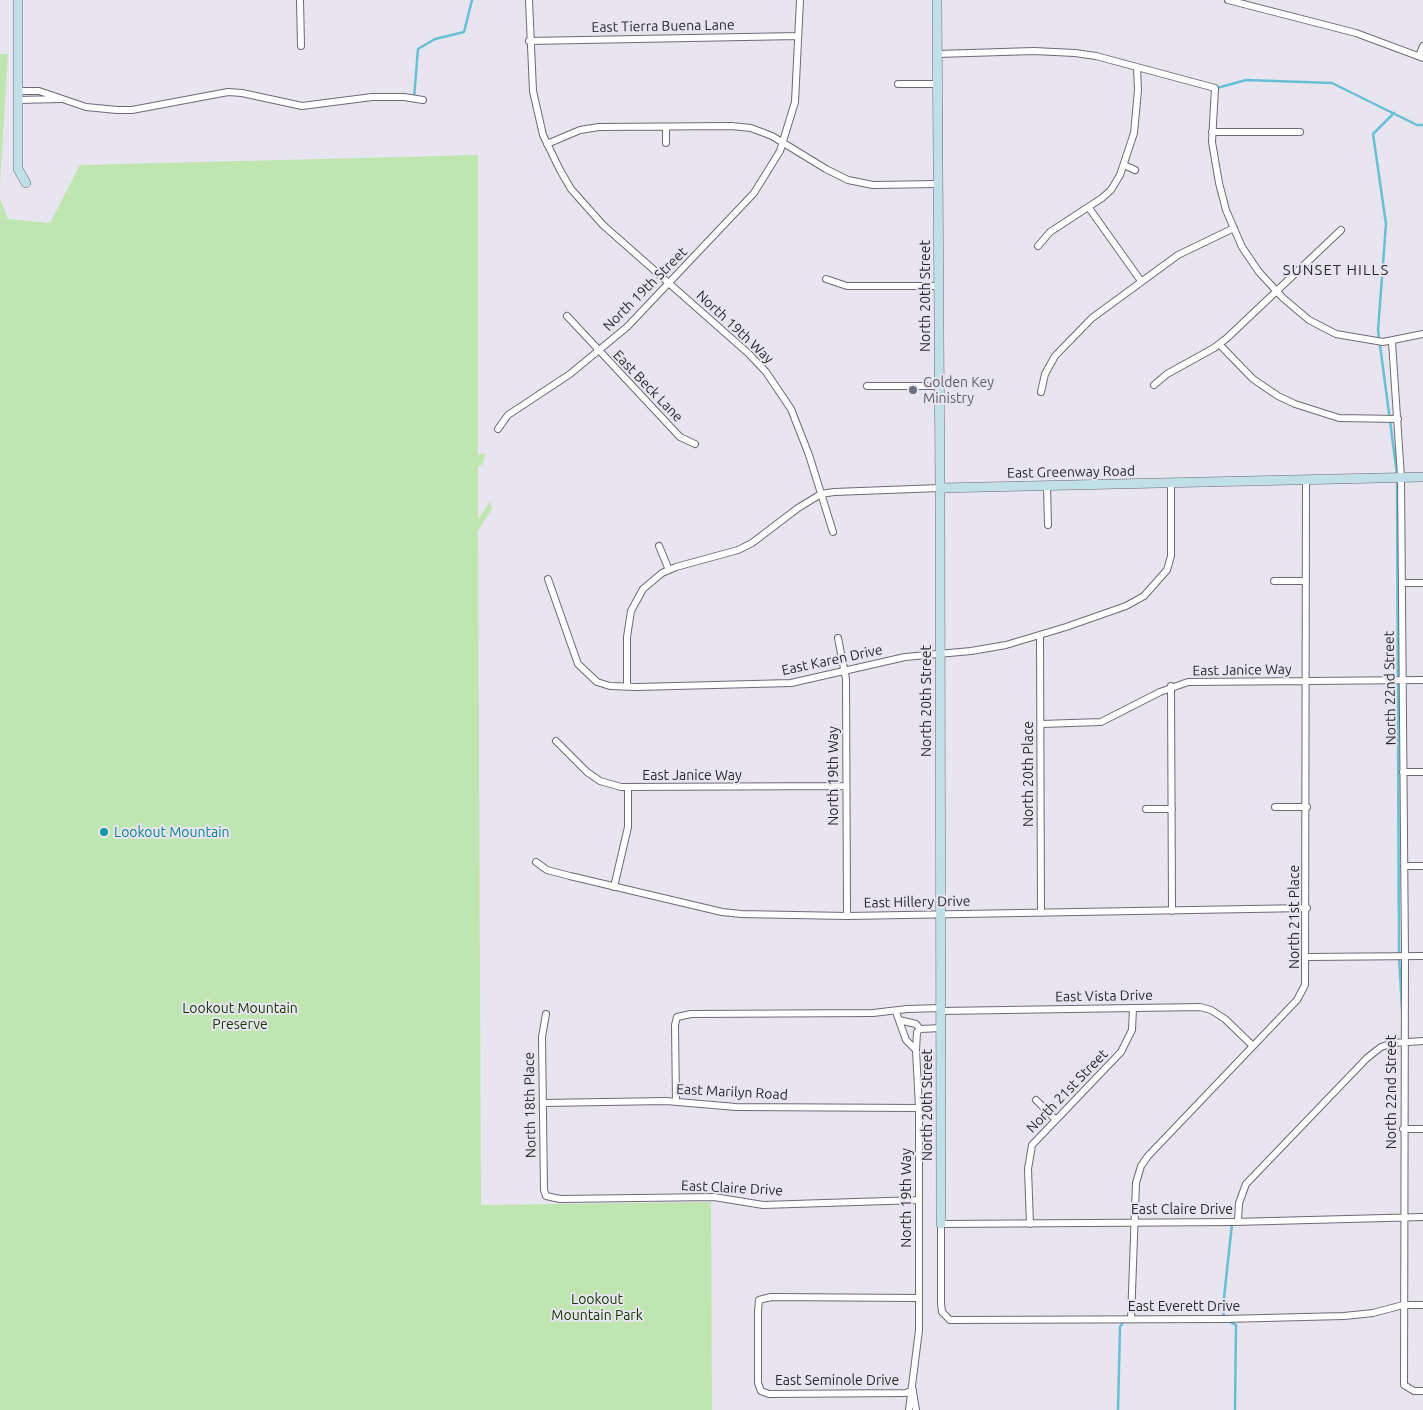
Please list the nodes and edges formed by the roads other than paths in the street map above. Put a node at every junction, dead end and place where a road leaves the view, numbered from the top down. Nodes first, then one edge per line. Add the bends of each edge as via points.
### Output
1 (18, 0) edge
2 (300, 0) edge
3 (529, 0) edge
4 (800, 0) edge
5 (937, 0) edge
6 (1228, 0) edge
7 (1253, 3) edge
8 (798, 36) junction
9 (529, 41) junction
10 (301, 46) dead end
11 (1423, 46) edge
12 (937, 54) junction
13 (1421, 57) edge
14 (1137, 68) junction
15 (898, 84) dead end
16 (937, 84) junction
17 (29, 91) junction
18 (18, 95) junction
19 (46, 96) junction
20 (30, 99) junction
21 (422, 100) dead end
22 (666, 127) junction
23 (1212, 132) junction
24 (1300, 132) dead end
25 (666, 142) dead end
26 (784, 142) junction
27 (547, 144) junction
28 (1124, 165) junction
29 (1135, 170) dead end
30 (26, 183) dead end
31 (938, 184) junction
32 (1088, 208) junction
33 (1234, 228) junction
34 (1341, 230) dead end
35 (1038, 246) dead end
36 (826, 279) dead end
37 (1141, 281) junction
38 (670, 283) junction
39 (938, 286) junction
40 (1277, 292) junction
41 (567, 316) dead end
42 (1423, 334) edge
43 (1392, 342) junction
44 (1219, 344) junction
45 (599, 352) junction
46 (1154, 385) dead end
47 (867, 386) dead end
48 (939, 386) junction
49 (1042, 392) dead end
50 (1398, 419) junction
51 (498, 429) dead end
52 (695, 444) dead end
53 (1401, 477) junction
54 (1423, 477) edge
55 (1306, 479) junction
56 (1171, 483) junction
57 (1047, 486) junction
58 (940, 488) junction
59 (821, 494) junction
60 (1048, 525) dead end
61 (833, 532) dead end
62 (659, 546) dead end
63 (669, 570) junction
64 (548, 579) dead end
65 (1274, 581) dead end
66 (1306, 581) junction
67 (1423, 582) edge
68 (1402, 583) junction
69 (1040, 635) junction
70 (838, 638) dead end
71 (940, 654) junction
72 (845, 670) junction
73 (1403, 680) junction
74 (1423, 680) edge
75 (1306, 681) junction
76 (1171, 686) junction
77 (627, 687) junction
78 (1041, 724) junction
79 (556, 741) dead end
80 (1403, 772) junction
81 (1423, 772) edge
82 (846, 786) junction
83 (628, 788) junction
84 (1275, 807) dead end
85 (1307, 807) junction
86 (1172, 809) junction
87 (1146, 810) dead end
88 (536, 862) dead end
89 (1404, 866) junction
90 (1423, 866) edge
91 (614, 887) junction
92 (1307, 908) junction
93 (1172, 911) junction
94 (1041, 913) junction
95 (940, 914) junction
96 (847, 916) junction
97 (1405, 956) junction
98 (1423, 956) edge
99 (1307, 957) junction
100 (1132, 1008) junction
101 (915, 1009) junction
102 (941, 1010) junction
103 (896, 1012) junction
104 (546, 1014) dead end
105 (899, 1020) junction
106 (912, 1023) junction
107 (941, 1028) junction
108 (920, 1029) junction
109 (1403, 1041) junction
110 (1423, 1041) edge
111 (1253, 1046) junction
112 (916, 1050) junction
113 (1036, 1100) dead end
114 (676, 1102) junction
115 (543, 1103) junction
116 (919, 1108) junction
117 (1056, 1120) junction
118 (1308, 1120) junction
119 (1314, 1125) dead end
120 (1404, 1129) junction
121 (1423, 1129) edge
122 (546, 1196) joint
123 (918, 1200) junction
124 (1423, 1217) edge
125 (1404, 1218) junction
126 (1135, 1222) junction
127 (1238, 1222) junction
128 (940, 1224) junction
129 (1030, 1224) junction
130 (919, 1298) junction
131 (1404, 1305) junction
132 (1423, 1305) edge
133 (945, 1316) joint
134 (1131, 1320) junction
135 (913, 1390) junction
136 (1423, 1391) edge
137 (909, 1410) edge
138 (916, 1410) edge

1 - 18 street
2 - 10 street
3 - 9 street, North 19th Way
4 - 8 street, North 19th Street
5 - 12 street, North 20th Street
6 - 7 street
7 - 13 street via 1356,33
8 - 9 street, East Tierra Buena Lane
8 - 26 street, North 19th Street via 796,96
9 - 27 street, North 19th Way via 533,91
11 - 13 street
12 - 14 street via 1065,52 1096,56
12 - 16 street, North 20th Street
14 - 23 street via 1215,88
14 - 28 street via 1136,118 1130,152
15 - 16 street
16 - 31 street, North 20th Street
17 - 18 street
17 - 19 street
17 - 20 street
18 - 20 street
18 - 30 street via 18,169
19 - 20 street
19 - 21 street via 100,110 132,110 228,92 302,106 380,97
22 - 25 street
22 - 26 street via 751,128
22 - 27 street via 599,127 580,130
23 - 24 street
23 - 33 street via 1219,183
26 - 31 street via 826,170 848,180 874,185
26 - 38 street, North 19th Street via 754,193
27 - 38 street, North 19th Way via 571,188 587,208
28 - 29 street
28 - 32 street via 1111,190
31 - 39 street, North 20th Street
32 - 35 street via 1050,232
32 - 37 street
33 - 37 street via 1178,255
33 - 40 street via 1242,247
34 - 40 street
36 - 39 street via 847,286
37 - 49 street via 1071,337 1045,374
38 - 45 street, North 19th Street
38 - 59 street, North 19th Way via 748,353 780,391 796,423
39 - 48 street, North 20th Street
40 - 43 street via 1309,320 1336,334
40 - 44 street
41 - 45 street, East Beck Lane
42 - 43 street
43 - 50 street, North 22nd Street
44 - 46 street
44 - 50 street via 1253,379 1295,404 1340,418
45 - 51 street, North 19th Street via 508,415
45 - 52 street, East Beck Lane via 680,437
47 - 48 street
48 - 58 street, North 20th Street
50 - 53 street, North 22nd Street
53 - 54 street, East Greenway Road
53 - 55 street, East Greenway Road
53 - 68 street, North 22nd Street
55 - 56 street, East Greenway Road
55 - 66 street, North 21st Place
56 - 57 street, East Greenway Road
56 - 69 street, East Karen Drive via 1171,556 1167,570 1144,596 1126,606
57 - 58 street, East Greenway Road
57 - 60 street
58 - 59 street, East Greenway Road
58 - 71 street, North 20th Street
59 - 61 street, North 19th Way
59 - 63 street, East Greenway Road via 752,543
62 - 63 street
63 - 77 street, East Greenway Road via 643,589 631,611 627,637
64 - 77 street, East Karen Drive via 578,664 597,682
65 - 66 street
66 - 75 street, North 21st Place
67 - 68 street
68 - 73 street, North 22nd Street
69 - 71 street, East Karen Drive via 988,648
69 - 78 street, North 20th Place
70 - 72 street, North 19th Way
71 - 72 street, East Karen Drive via 905,657
71 - 95 street, North 20th Street
72 - 77 street, East Karen Drive via 791,683
72 - 82 street, North 19th Way
73 - 74 street, East Janice Way
73 - 75 street, East Janice Way
73 - 80 street, North 22nd Street
75 - 76 street, East Janice Way via 1188,682
75 - 85 street, North 21st Place
76 - 78 street, East Janice Way via 1101,722
76 - 86 street
78 - 94 street, North 20th Place
79 - 83 street, East Janice Way via 600,781
80 - 81 street
80 - 89 street, North 22nd Street
82 - 83 street, East Janice Way
82 - 96 street, North 19th Way
83 - 91 street via 628,827
84 - 85 street
85 - 92 street, North 21st Place
86 - 87 street
86 - 93 street
88 - 91 street, East Hillery Drive via 547,870
89 - 90 street
89 - 97 street, North 22nd Street
91 - 96 street, East Hillery Drive via 730,914
92 - 93 street, East Hillery Drive
92 - 99 street, North 21st Place
93 - 94 street, East Hillery Drive
94 - 95 street, East Hillery Drive
95 - 96 street, East Hillery Drive
95 - 102 street, North 20th Street
97 - 98 street
97 - 99 street
97 - 109 street, North 22nd Street
99 - 111 street, North 21st Place via 1302,993
100 - 102 street, East Vista Drive
100 - 111 street, East Vista Drive via 1211,1010
100 - 117 street, North 21st Street via 1132,1030 1126,1045
101 - 102 street, East Vista Drive
101 - 103 street, East Vista Drive
101 - 106 street
102 - 107 street, North 20th Street
103 - 105 street
103 - 114 street, East Vista Drive via 691,1014 677,1017
104 - 115 street, North 18th Place via 542,1036
105 - 106 street
105 - 112 street via 906,1040
106 - 108 street
107 - 108 street
107 - 128 street, North 20th Street
108 - 112 street
109 - 110 street
109 - 118 street via 1381,1047 1370,1055
109 - 120 street, North 22nd Street
111 - 126 street, North 21st Place via 1144,1161 1136,1183
112 - 116 street, North 19th Way
113 - 117 street
114 - 115 street, East Marilyn Road
114 - 116 street, East Marilyn Road via 736,1107
115 - 122 street, North 18th Place
116 - 123 street, North 19th Way
117 - 129 street, North 21st Street via 1032,1145 1028,1169
118 - 119 street
118 - 127 street via 1246,1184 1239,1203
120 - 121 street
120 - 125 street, North 22nd Street
122 - 123 street, East Claire Drive via 560,1199 714,1197 763,1205
123 - 130 street, North 19th Way
124 - 125 street, East Claire Drive
125 - 127 street, East Claire Drive
125 - 131 street, North 22nd Street
126 - 127 street, East Claire Drive
126 - 129 street, East Claire Drive
126 - 134 street, North 21st Place
128 - 129 street, East Claire Drive
128 - 133 street, North 20th Street via 940,1303
130 - 135 street, North 19th Way
130 - 135 street, East Seminole Drive via 771,1297 759,1300 758,1383 761,1391 778,1394
131 - 132 street, East Everett Drive
131 - 134 street, East Everett Drive via 1344,1316
131 - 136 street, North 22nd Street via 1404,1385 1414,1391
133 - 134 street, East Everett Drive via 950,1320
135 - 137 street, North 19th Way
135 - 138 street, North 19th Way

